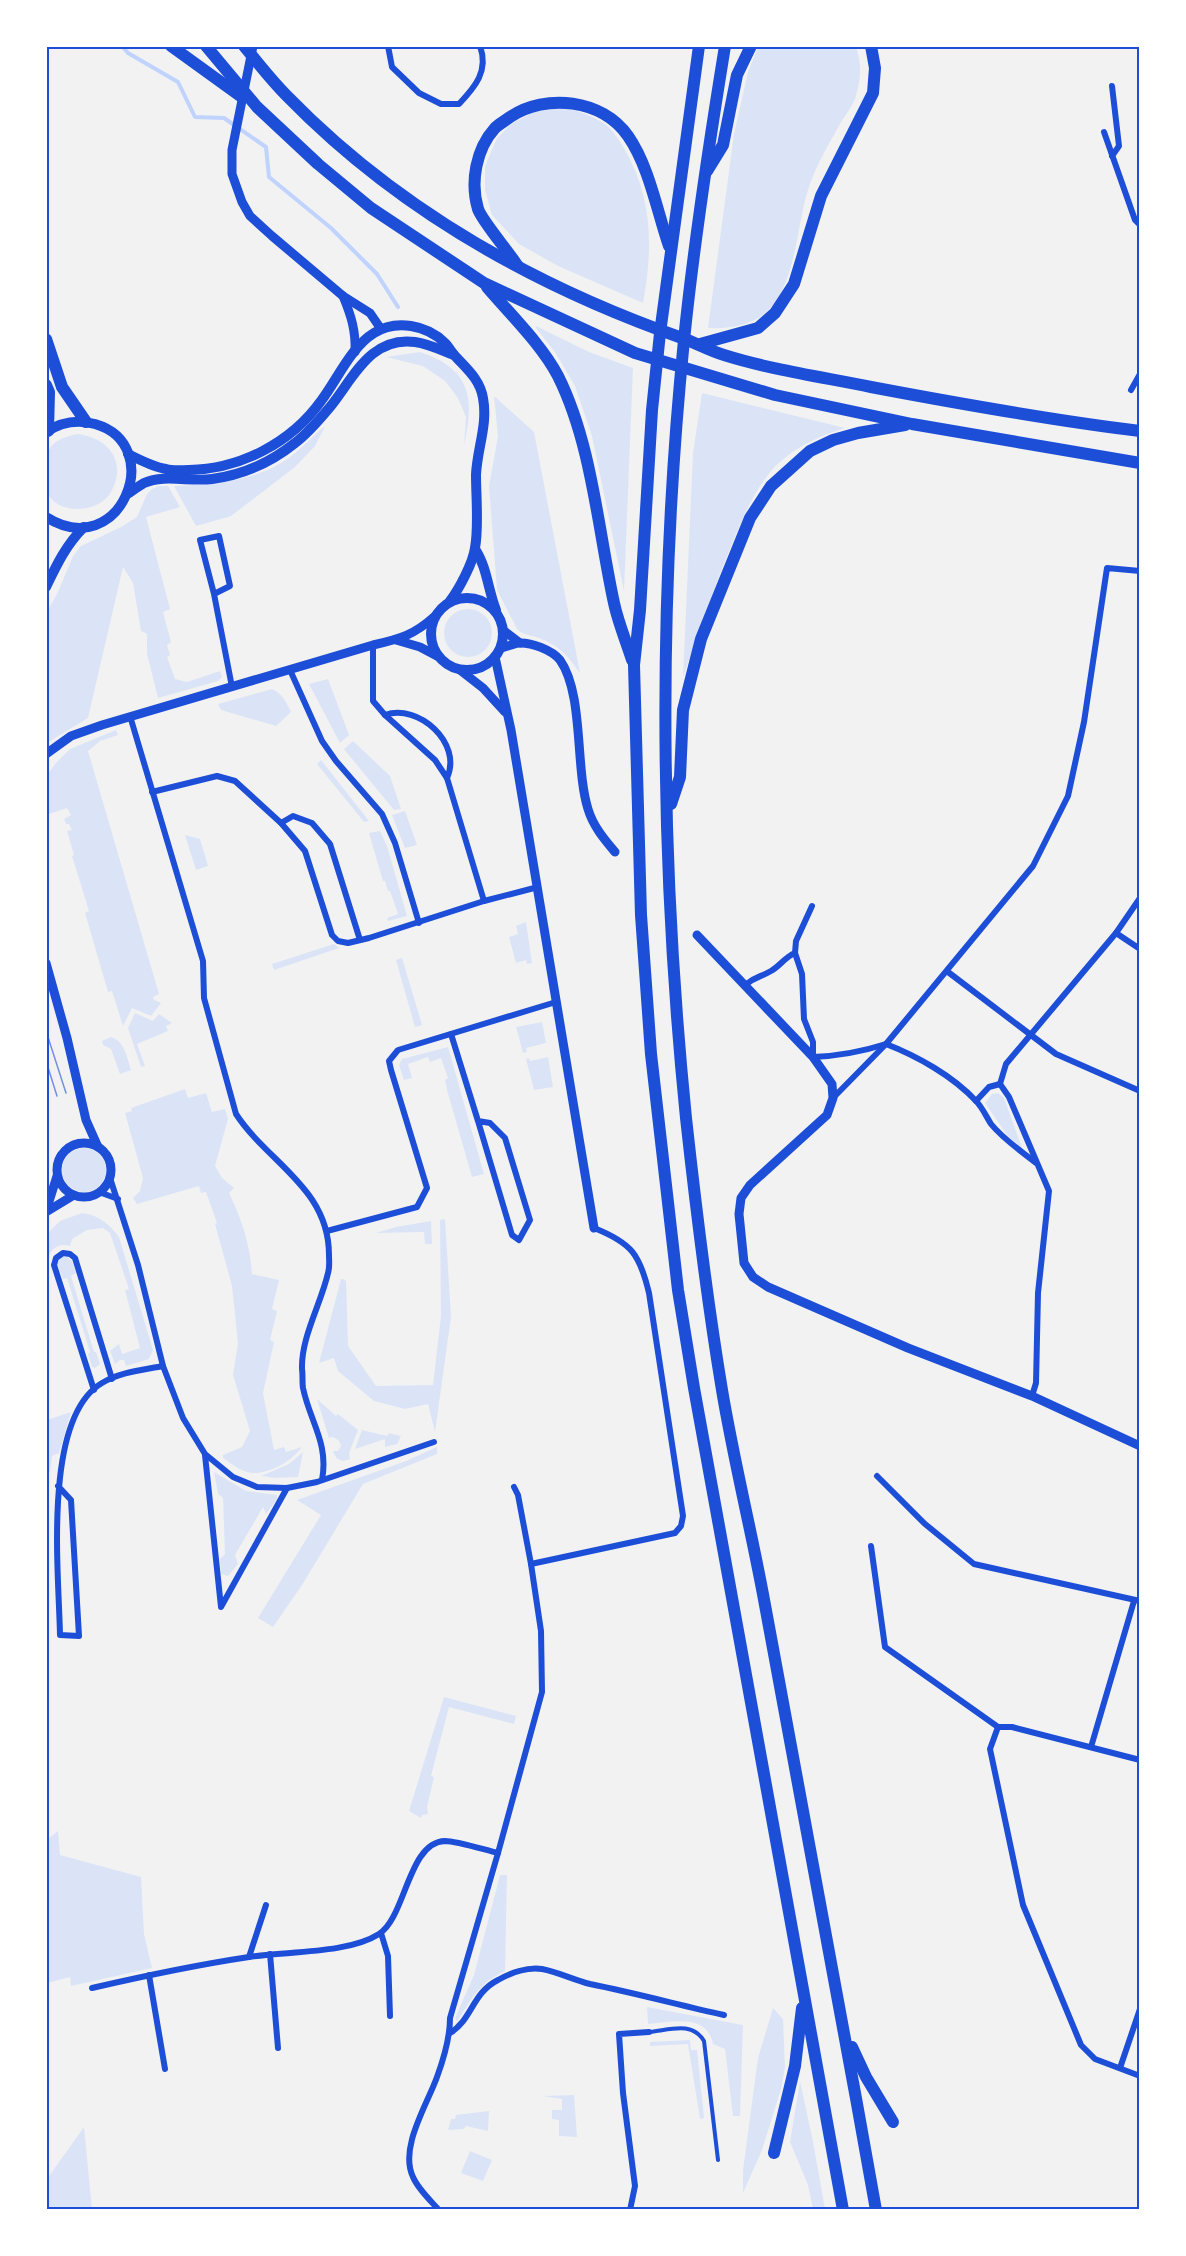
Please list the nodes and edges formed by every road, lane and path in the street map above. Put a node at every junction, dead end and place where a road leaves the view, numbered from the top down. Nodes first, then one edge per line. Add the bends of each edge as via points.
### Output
1 (171, 46) edge
2 (206, 46) edge
3 (244, 46) edge
4 (253, 46) edge
5 (388, 46) edge
6 (480, 46) edge
7 (699, 46) edge
8 (725, 46) edge
9 (751, 46) edge
10 (870, 46) edge
11 (1112, 86) dead end
12 (256, 107) junction
13 (1104, 132) dead end
14 (1113, 156) junction
15 (704, 177) junction
16 (1140, 225) edge
17 (670, 250) junction
18 (517, 265) junction
19 (484, 284) junction
20 (343, 296) junction
21 (381, 329) junction
22 (46, 339) edge
23 (402, 342) junction
24 (700, 344) junction
25 (379, 348) junction
26 (355, 352) junction
27 (454, 355) junction
28 (1140, 374) edge
29 (46, 385) edge
30 (1131, 390) dead end
31 (86, 422) junction
32 (912, 424) junction
33 (1140, 431) edge
34 (47, 432) edge
35 (128, 454) junction
36 (1140, 463) edge
37 (129, 493) junction
38 (46, 517) edge
39 (84, 527) junction
40 (475, 549) junction
41 (1140, 571) edge
42 (46, 587) edge
43 (214, 594) junction
44 (450, 601) junction
45 (435, 616) junction
46 (498, 616) junction
47 (503, 630) junction
48 (396, 640) junction
49 (520, 643) junction
50 (373, 645) junction
51 (498, 653) junction
52 (438, 656) junction
53 (634, 665) junction
54 (290, 670) junction
55 (460, 670) junction
56 (232, 687) junction
57 (505, 712) junction
58 (384, 715) junction
59 (130, 716) junction
60 (46, 754) edge
61 (447, 778) junction
62 (152, 792) junction
63 (668, 814) junction
64 (281, 823) junction
65 (615, 852) dead end
66 (538, 887) junction
67 (1140, 898) edge
68 (484, 902) junction
69 (812, 906) dead end
70 (419, 923) junction
71 (1116, 933) junction
72 (697, 935) dead end
73 (360, 940) junction
74 (1140, 949) edge
75 (795, 953) junction
76 (46, 963) edge
77 (948, 972) junction
78 (745, 985) junction
79 (556, 1002) junction
80 (1031, 1033) junction
81 (451, 1034) junction
82 (886, 1044) junction
83 (813, 1057) junction
84 (1000, 1084) junction
85 (1140, 1091) edge
86 (833, 1098) junction
87 (976, 1101) junction
88 (87, 1120) junction
89 (478, 1121) junction
90 (80, 1143) junction
91 (98, 1147) junction
92 (1036, 1163) junction
93 (57, 1176) junction
94 (110, 1178) junction
95 (99, 1192) junction
96 (74, 1195) junction
97 (118, 1199) junction
98 (46, 1212) edge
99 (594, 1228) joint
100 (327, 1231) junction
101 (163, 1366) junction
102 (112, 1379) junction
103 (94, 1390) junction
104 (1032, 1396) junction
105 (434, 1442) dead end
106 (1140, 1446) edge
107 (205, 1454) junction
108 (877, 1476) dead end
109 (322, 1480) junction
110 (58, 1486) junction
111 (514, 1487) dead end
112 (287, 1488) junction
113 (871, 1546) dead end
114 (531, 1564) junction
115 (1137, 1601) edge
116 (998, 1727) junction
117 (1091, 1747) junction
118 (1140, 1760) edge
119 (498, 1853) junction
120 (266, 1905) dead end
121 (381, 1933) junction
122 (270, 1954) junction
123 (249, 1957) junction
124 (149, 1975) junction
125 (92, 1988) dead end
126 (803, 1995) junction
127 (1140, 2009) edge
128 (724, 2015) dead end
129 (390, 2016) dead end
130 (844, 2028) junction
131 (649, 2032) joint
132 (450, 2033) junction
133 (278, 2048) dead end
134 (1120, 2068) junction
135 (165, 2069) dead end
136 (1140, 2076) edge
137 (893, 2122) dead end
138 (774, 2153) dead end
139 (718, 2160) dead end
140 (439, 2210) edge
141 (630, 2210) edge
142 (843, 2210) edge
143 (876, 2210) edge

1 - 12 highway
2 - 12 highway
3 - 18 highway via 286,95 377,177 451,229
4 - 20 street via 232,150 232,174 242,202 250,216
5 - 6 street via 392,67 419,93 441,104 459,104 474,87 483,70
7 - 17 highway
8 - 15 highway
9 - 15 highway via 737,75 723,145
10 - 24 highway via 875,68 873,93 821,196 794,284 775,313 758,328
11 - 14 street via 1119,146
12 - 19 highway via 371,208
13 - 14 street
14 - 16 street
15 - 63 highway via 671,504
17 - 18 highway via 645,168 627,135 603,112 575,104 545,102 519,112 495,128 480,155 474,183 479,211
17 - 53 highway via 652,410
18 - 24 highway via 580,298
19 - 32 highway via 635,353 775,395
19 - 53 highway via 539,347 569,400 596,503 614,606
20 - 21 street via 370,314
20 - 26 street via 353,320
21 - 23 main road
21 - 25 main road
21 - 26 main road
21 - 27 main road via 417,327 432,333
22 - 31 highway via 62,387
23 - 25 main road
23 - 27 main road via 431,345
24 - 33 highway via 721,355 795,372 1058,421
25 - 37 main road via 360,365 330,407 296,443 257,468 212,479 145,483
26 - 35 main road via 319,404 290,435 261,453 207,469 187,470 167,470
27 - 40 main road via 476,378 483,397 485,423 477,465
28 - 30 street
29 - 34 highway
31 - 34 main road via 60,425
31 - 35 main road via 111,433
32 - 36 highway
32 - 63 highway via 858,433 810,451 771,486 750,518 701,639 683,710 680,777
35 - 37 main road via 132,474
37 - 39 main road via 111,517
38 - 39 main road via 64,526
39 - 42 main road via 66,548
40 - 44 main road
40 - 46 main road via 483,561
41 - 77 street via 1107,568 1084,722 1068,796 1033,866
43 - 43 street via 230,586 219,536 200,540
43 - 56 street
44 - 45 main road
44 - 46 main road via 472,597 492,607
45 - 48 street via 420,630
45 - 52 main road via 430,636
46 - 47 main road
47 - 49 street
47 - 51 main road
48 - 50 street
48 - 52 street
49 - 51 street
49 - 65 street via 542,647 559,659 571,682 588,811
50 - 54 street
50 - 58 street via 373,702
51 - 55 main road via 484,666
51 - 57 street
52 - 55 main road
53 - 126 highway via 641,915 651,1054 678,1290
54 - 56 street
54 - 70 street via 322,741 382,814
55 - 57 street
56 - 59 street
57 - 66 street
58 - 61 street via 435,760
58 - 61 street via 412,715 428,723 448,751 452,767
59 - 60 street via 71,736
59 - 62 street
61 - 68 street
62 - 64 street via 217,776 235,781
62 - 100 street via 203,961 204,998 236,1114 245,1129 313,1199
63 - 130 highway via 677,1015 704,1270 722,1392
64 - 73 street via 305,851 332,935 348,943
64 - 73 street via 292,816 312,823 330,844
66 - 68 street
66 - 79 street
67 - 71 street
68 - 70 street
69 - 75 street via 796,941
70 - 73 street
71 - 74 street
71 - 80 street
72 - 78 street
75 - 78 street
75 - 83 street via 802,974 804,1020 813,1042
76 - 88 street
77 - 80 street
77 - 82 street
78 - 83 street
79 - 81 street
79 - 99 street
80 - 84 street via 1006,1064
80 - 85 street via 1056,1054
81 - 89 street
81 - 100 street via 398,1050 389,1061 427,1188 417,1207
82 - 83 street via 846,1055
82 - 86 street
82 - 87 street via 953,1080
83 - 86 street via 832,1084
84 - 87 street via 989,1087
84 - 92 street
86 - 104 street via 827,1115 750,1185 741,1198 744,1263 753,1277 908,1348
87 - 92 street via 992,1125
88 - 90 street
88 - 91 street
89 - 89 street via 490,1123 505,1138 530,1220 519,1240 512,1235
90 - 91 street
90 - 93 street via 59,1158
91 - 94 street via 109,1160
92 - 104 street via 1049,1191
93 - 96 street
93 - 98 street
94 - 95 street
94 - 97 street
95 - 96 street via 83,1197
95 - 97 street
96 - 98 street
97 - 101 street
99 - 114 street via 614,1236 632,1250 642,1266 683,1516 675,1533
100 - 109 street via 329,1270 302,1357 303,1388 325,1465
101 - 102 street
101 - 107 street via 183,1418
102 - 103 street
102 - 103 street via 75,1258 63,1253 54,1265
103 - 110 street via 81,1402 68,1436
104 - 106 street
105 - 109 street
107 - 112 street via 233,1477 257,1487
107 - 112 street via 221,1607
108 - 115 street via 925,1524 974,1564
109 - 112 street
110 - 110 street via 60,1635 79,1636 71,1500
111 - 114 street
113 - 116 street via 885,1647
114 - 119 street via 541,1631 542,1692
115 - 117 street
116 - 117 street
116 - 134 street via 990,1749 1023,1905 1081,2044 1095,2059
117 - 118 street
119 - 121 street via 444,1841 431,1846 421,1856 393,1918
119 - 132 street via 450,2018
120 - 123 street
121 - 122 street via 359,1944
121 - 129 street via 388,1956
122 - 123 street
122 - 133 street
123 - 124 street
124 - 125 street
124 - 135 street
126 - 138 highway via 795,2066
126 - 142 highway
127 - 134 street
128 - 132 street via 540,1969 518,1971 496,1980 479,1994 460,2027
130 - 137 highway via 866,2078
130 - 143 highway
131 - 139 lane via 691,2028 704,2041
131 - 141 street via 619,2034 635,2186
132 - 140 street via 408,2160 413,2177
134 - 136 street

